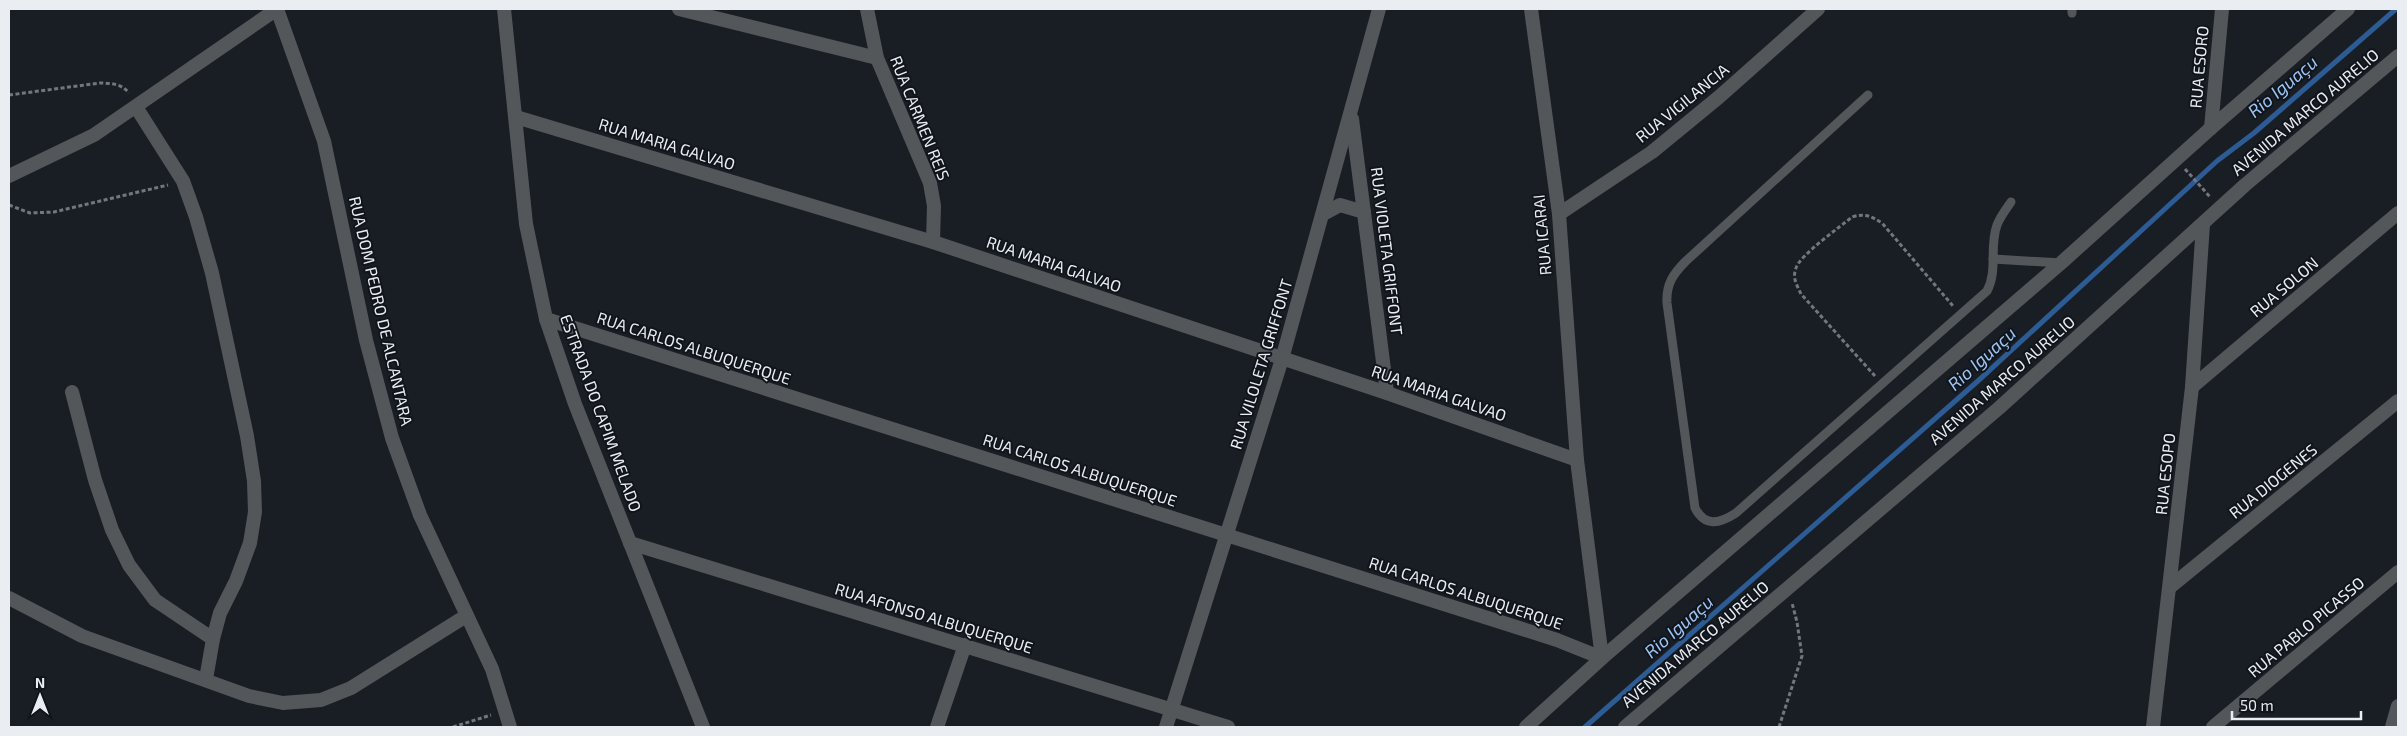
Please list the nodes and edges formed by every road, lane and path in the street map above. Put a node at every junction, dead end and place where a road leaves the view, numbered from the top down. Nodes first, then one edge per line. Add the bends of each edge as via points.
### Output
1 (277, 9) edge
2 (504, 9) edge
3 (679, 9) edge
4 (867, 9) edge
5 (1378, 9) edge
6 (1531, 9) edge
7 (1818, 9) edge
8 (2222, 9) edge
9 (2348, 9) edge
10 (2398, 56) edge
11 (877, 58) junction
12 (9, 95) edge
13 (1868, 95) dead end
14 (136, 107) junction
15 (1352, 112) junction
16 (516, 116) junction
17 (2211, 128) junction
18 (2182, 165) dead end
19 (9, 176) edge
20 (183, 181) junction
21 (2011, 202) dead end
22 (2214, 202) dead end
23 (9, 205) edge
24 (1364, 212) junction
25 (2398, 213) edge
26 (1323, 214) junction
27 (1559, 214) junction
28 (2203, 224) junction
29 (933, 242) junction
30 (1993, 259) junction
31 (2061, 263) junction
32 (1961, 316) junction
33 (546, 319) junction
34 (1282, 359) junction
35 (1882, 384) junction
36 (2192, 387) junction
37 (72, 392) dead end
38 (1387, 393) junction
39 (2398, 401) edge
40 (1577, 460) junction
41 (1226, 534) junction
42 (630, 543) junction
43 (2398, 572) edge
44 (2170, 587) junction
45 (1787, 588) junction
46 (9, 598) edge
47 (466, 616) junction
48 (213, 639) junction
49 (965, 645) junction
50 (1602, 658) junction
51 (206, 679) junction
52 (2398, 706) edge
53 (1172, 710) junction
54 (506, 711) junction
55 (453, 727) edge
56 (510, 727) edge
57 (703, 727) edge
58 (938, 727) edge
59 (1166, 727) edge
60 (1228, 727) edge
61 (1526, 727) edge
62 (1625, 727) edge
63 (1779, 727) edge
64 (2153, 727) edge
65 (2213, 727) edge
66 (2392, 727) edge

1 - 14 street
1 - 47 street, RUA DOM PEDRO DE ALCANTARA via 324,141 366,340 392,438 420,515
2 - 16 street, ESTRADA DO CAPIM MELADO
3 - 11 street
4 - 11 street, RUA CARMEN REIS
5 - 15 street, RUA VILOLETA GRIFFONT
6 - 27 street, RUA ICARAI
7 - 27 street, RUA VIGILANCIA via 1652,152
8 - 17 street, RUA ESORO
9 - 17 street
10 - 28 street, AVENIDA MARCO AURELIO
11 - 29 street, RUA CARMEN REIS via 930,183 934,206
12 - 14 path via 112,83 127,90
13 - 35 lane via 1686,261 1669,282 1666,292 1668,313 1695,508 1700,516 1707,522 1716,523 1736,513
14 - 19 street via 94,135
14 - 20 street
15 - 24 street, RUA VIOLETA GRIFFONT
15 - 26 street, RUA VILOLETA GRIFFONT
16 - 29 street, RUA MARIA GALVAO
16 - 33 street, ESTRADA DO CAPIM MELADO via 526,224
17 - 31 street
18 - 22 path
20 - 23 path via 54,212 30,213
20 - 48 street via 212,273 254,481 255,512 250,543
21 - 30 lane via 1997,226
24 - 26 street via 1340,205
24 - 38 street, RUA VIOLETA GRIFFONT
25 - 36 street, RUA SOLON
26 - 34 street, RUA VILOLETA GRIFFONT
27 - 40 street, RUA ICARAI
28 - 36 street, RUA ESOPO
28 - 45 street, AVENIDA MARCO AURELIO via 1999,408
29 - 34 street, RUA MARIA GALVAO
30 - 31 lane
30 - 32 lane via 1992,282 1987,291
31 - 50 street
32 - 35 lane
32 - 35 path via 1882,223 1872,216 1852,217 1802,258 1794,281 1801,294
33 - 41 street, RUA CARLOS ALBUQUERQUE
33 - 42 street, ESTRADA DO CAPIM MELADO via 575,404
34 - 38 street, RUA MARIA GALVAO
34 - 41 street, RUA VILOLETA GRIFFONT
36 - 44 street, RUA ESOPO
37 - 48 street via 95,480 112,530 129,565 155,600
38 - 40 street, RUA MARIA GALVAO
39 - 44 street, RUA DIOGENES
40 - 50 street, RUA ICARAI
41 - 50 street, RUA CARLOS ALBUQUERQUE via 1557,640
41 - 53 street, RUA VILOLETA GRIFFONT
42 - 49 street, RUA AFONSO ALBUQUERQUE
42 - 57 street, ESTRADA DO CAPIM MELADO
43 - 65 street, RUA PABLO PICASSO
44 - 64 street, RUA ESOPO
45 - 62 street, AVENIDA MARCO AURELIO
45 - 63 path via 1802,656
46 - 51 street via 82,636
47 - 51 street via 351,688 321,700 282,703 249,696
47 - 54 street, RUA DOM PEDRO DE ALCANTARA via 492,669
48 - 51 street
49 - 53 street, RUA AFONSO ALBUQUERQUE
49 - 58 street
50 - 61 street
52 - 66 street
53 - 59 street, RUA VILOLETA GRIFFONT
53 - 60 street, RUA AFONSO ALBUQUERQUE
54 - 55 path
54 - 56 street, RUA DOM PEDRO DE ALCANTARA

